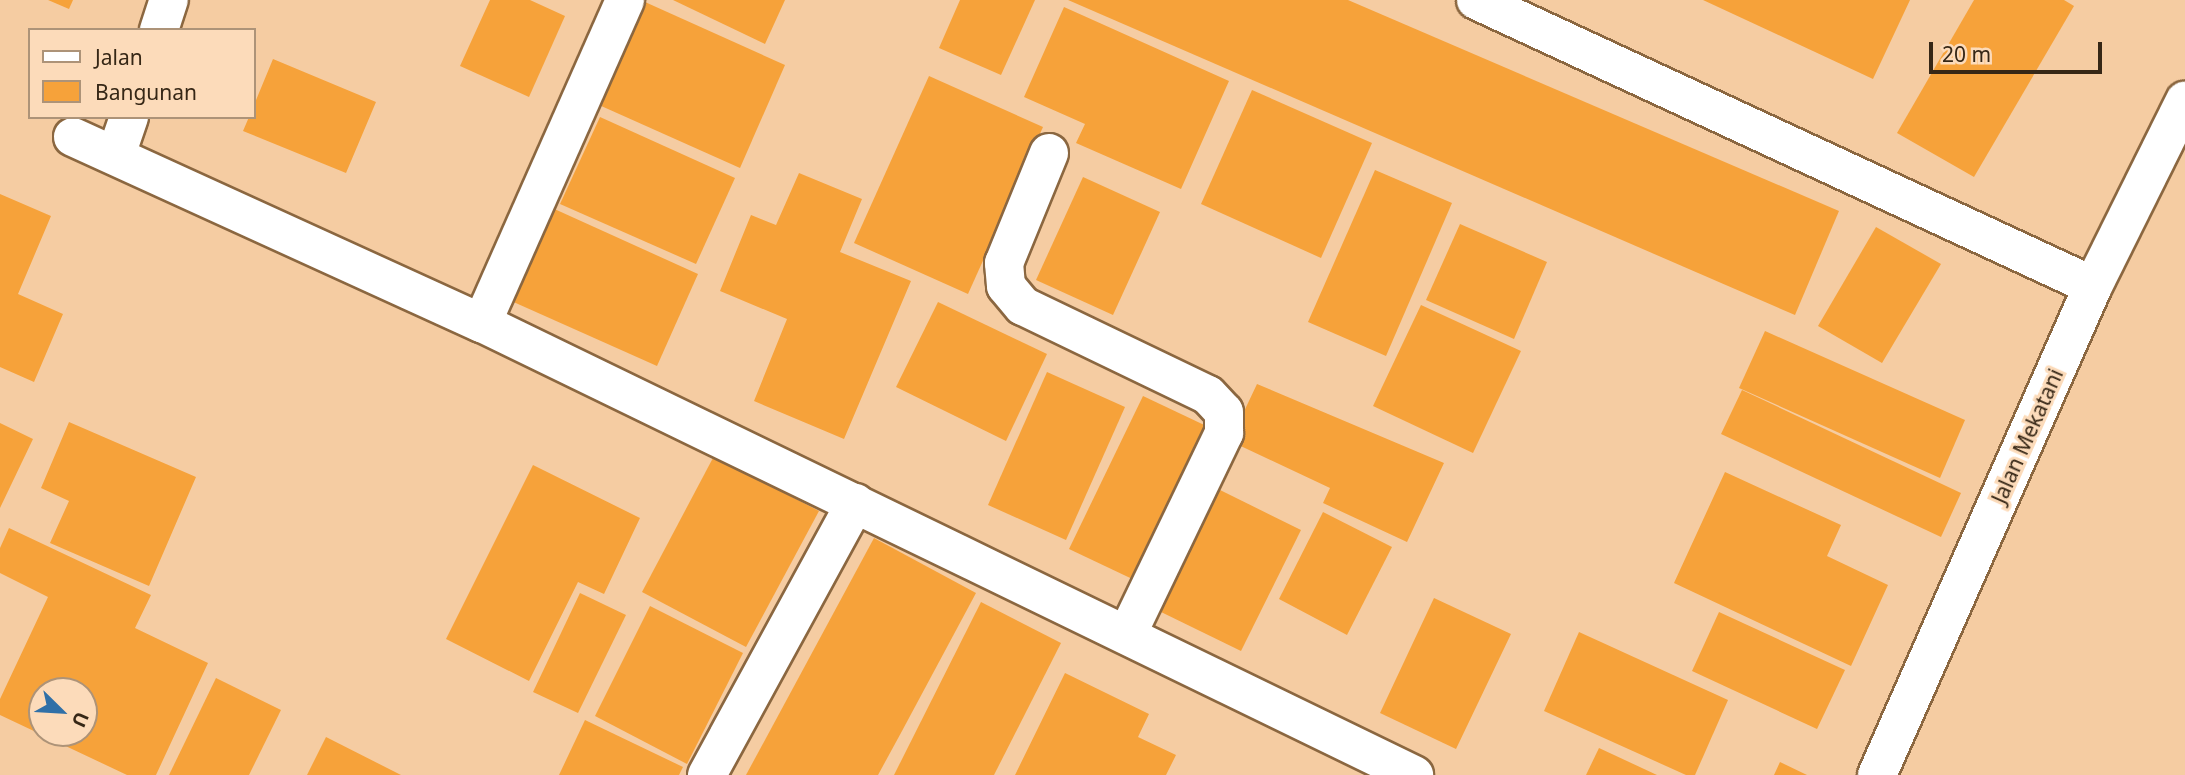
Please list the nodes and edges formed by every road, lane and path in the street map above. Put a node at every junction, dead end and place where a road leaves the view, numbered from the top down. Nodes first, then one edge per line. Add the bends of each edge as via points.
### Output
1 (169, 0) edge
2 (625, 0) edge
3 (1476, 0) edge
4 (160, 28) edge
5 (2185, 101) edge
6 (128, 119) edge
7 (72, 137) dead end
8 (1049, 153) dead end
9 (116, 155) junction
10 (2093, 286) junction
11 (482, 323) junction
12 (855, 503) junction
13 (1127, 635) junction
14 (707, 775) edge
15 (1414, 775) edge
16 (1877, 775) edge

1 - 4 street
2 - 11 street
3 - 10 street
5 - 10 street, Jalan Mekatani
6 - 9 street
7 - 9 street
8 - 13 street via 1004,263 1006,286 1023,306 1208,395 1224,412 1224,433
9 - 11 street
10 - 16 street, Jalan Mekatani
11 - 12 street
12 - 13 street
12 - 14 street
13 - 15 street

